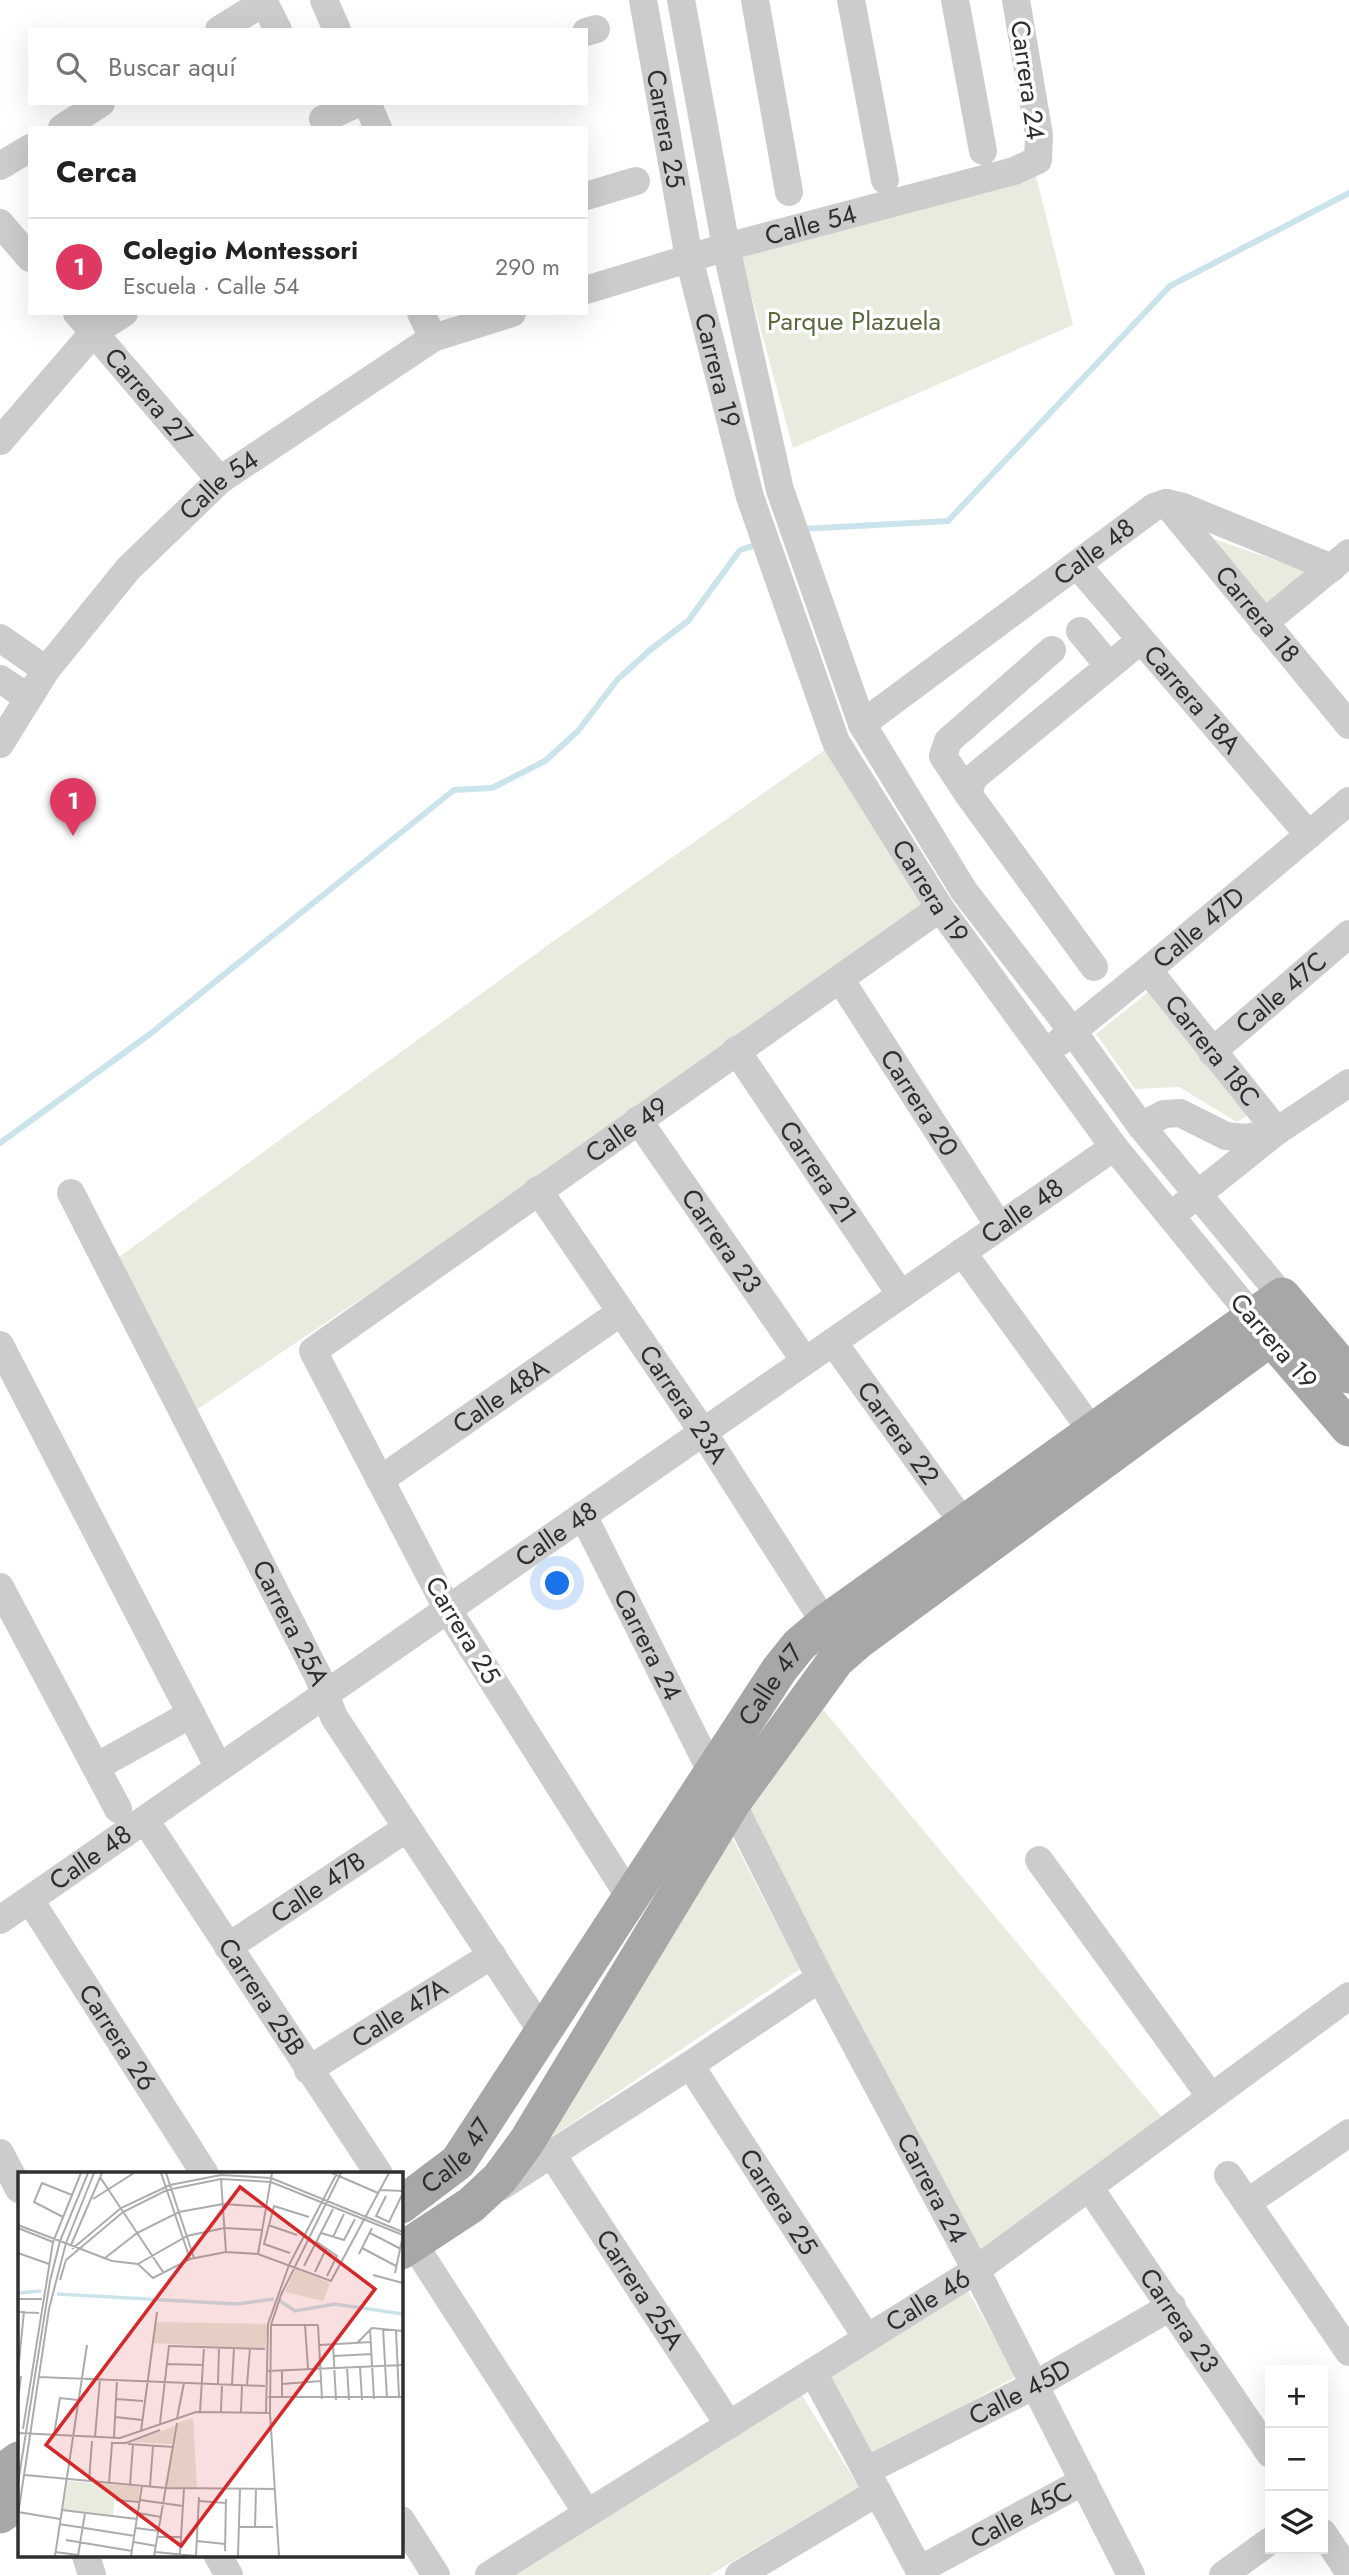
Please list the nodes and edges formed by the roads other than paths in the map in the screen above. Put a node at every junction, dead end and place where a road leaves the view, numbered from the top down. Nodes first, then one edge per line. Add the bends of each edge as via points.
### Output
1 (324, 0) edge
2 (643, 0) edge
3 (681, 0) edge
4 (755, 0) edge
5 (851, 0) edge
6 (955, 0) edge
7 (1016, 0) edge
8 (263, 1) edge
9 (222, 28) edge
10 (277, 28) edge
11 (336, 28) edge
12 (98, 105) edge
13 (353, 105) edge
14 (368, 105) edge
15 (322, 117) edge
16 (65, 126) edge
17 (377, 126) edge
18 (28, 149) edge
19 (982, 151) dead end
20 (1038, 160) joint
21 (0, 166) edge
22 (885, 180) dead end
23 (636, 181) dead end
24 (789, 192) dead end
25 (588, 195) edge
26 (0, 223) edge
27 (726, 247) junction
28 (28, 256) edge
29 (689, 258) junction
30 (588, 289) edge
31 (116, 315) edge
32 (499, 315) edge
33 (86, 323) edge
34 (427, 326) edge
35 (0, 441) edge
36 (220, 480) junction
37 (1166, 503) junction
38 (1340, 560) edge
39 (1077, 565) junction
40 (1264, 623) junction
41 (1080, 631) dead end
42 (0, 638) edge
43 (1141, 640) junction
44 (1052, 650) dead end
45 (1109, 666) junction
46 (46, 670) junction
47 (0, 679) edge
48 (27, 697) junction
49 (862, 724) junction
50 (1349, 725) edge
51 (0, 744) edge
52 (968, 794) junction
53 (1349, 801) edge
54 (1309, 835) junction
55 (940, 908) junction
56 (1349, 934) edge
57 (1094, 967) dead end
58 (1148, 970) junction
59 (840, 979) junction
60 (1073, 1032) junction
61 (736, 1050) junction
62 (1212, 1052) junction
63 (1045, 1053) junction
64 (1349, 1083) edge
65 (638, 1120) junction
66 (1141, 1126) junction
67 (1277, 1131) junction
68 (1114, 1147) junction
69 (538, 1190) junction
70 (71, 1193) dead end
71 (1198, 1194) junction
72 (1170, 1216) junction
73 (999, 1226) junction
74 (962, 1252) junction
75 (901, 1295) junction
76 (621, 1312) junction
77 (1276, 1317) junction
78 (833, 1342) junction
79 (0, 1345) edge
80 (313, 1351) joint
81 (805, 1362) junction
82 (1349, 1375) edge
83 (8, 1380) edge
84 (1349, 1428) edge
85 (1093, 1431) junction
86 (703, 1432) junction
87 (380, 1480) junction
88 (583, 1515) junction
89 (984, 1522) junction
90 (0, 1587) edge
91 (448, 1610) junction
92 (825, 1623) junction
93 (324, 1695) junction
94 (191, 1714) junction
95 (96, 1767) junction
96 (219, 1768) junction
97 (712, 1773) junction
98 (732, 1803) junction
99 (118, 1809) dead end
100 (145, 1820) junction
101 (408, 1828) junction
102 (1039, 1860) dead end
103 (30, 1899) junction
104 (631, 1899) junction
105 (0, 1920) edge
106 (228, 1947) junction
107 (492, 1955) junction
108 (820, 1978) junction
109 (1349, 1996) edge
110 (543, 2034) junction
111 (690, 2065) junction
112 (309, 2070) junction
113 (1211, 2097) junction
114 (1346, 2140) edge
115 (0, 2153) edge
116 (551, 2153) junction
117 (204, 2172) edge
118 (378, 2172) edge
119 (1228, 2175) dead end
120 (18, 2187) edge
121 (1089, 2187) junction
122 (1248, 2202) junction
123 (402, 2205) edge
124 (471, 2205) junction
125 (407, 2247) edge
126 (976, 2270) junction
127 (1172, 2306) junction
128 (867, 2338) junction
129 (1349, 2353) edge
130 (813, 2372) junction
131 (1035, 2385) junction
132 (729, 2425) junction
133 (1265, 2446) edge
134 (9, 2474) edge
135 (1084, 2481) junction
136 (872, 2482) junction
137 (587, 2514) junction
138 (0, 2515) edge
139 (402, 2522) edge
140 (1328, 2540) edge
141 (1265, 2545) edge
142 (87, 2558) edge
143 (219, 2558) edge
144 (1349, 2572) edge
145 (921, 2573) edge
146 (92, 2575) edge
147 (229, 2575) edge
148 (436, 2575) edge
149 (489, 2575) edge
150 (739, 2575) edge
151 (1131, 2575) edge
152 (1223, 2575) edge

1 - 11 street
2 - 29 street, Carrera 25
3 - 27 street, Carrera 25
4 - 24 street
5 - 22 street
6 - 19 street
7 - 20 street, Carrera 24 via 1039,135
8 - 9 street
8 - 10 street
12 - 16 street
13 - 15 street
14 - 17 street
18 - 21 street
20 - 27 street, Calle 54 via 1014,171
23 - 25 street
26 - 28 street
27 - 29 street, Calle 54
27 - 49 street, Carrera 19 via 780,491
29 - 30 street, Calle 54
29 - 55 street, Carrera 19 via 750,497 836,742
31 - 33 street
32 - 34 street, Calle 54
33 - 35 street
33 - 36 street, Carrera 27
34 - 36 street, Calle 54
36 - 46 street, Calle 54 via 128,569
37 - 38 street
37 - 39 street, Calle 48 via 1154,507
37 - 40 street, Carrera 18
38 - 40 street
39 - 43 street, Carrera 18A
39 - 49 street, Calle 48
40 - 50 street, Carrera 18
41 - 45 street
42 - 46 street
43 - 45 street
43 - 54 street, Carrera 18A
44 - 52 street via 948,741 943,756
45 - 52 street via 973,778
46 - 48 street, Calle 54
47 - 48 street
48 - 51 street, Calle 54
49 - 60 street, Carrera 19 via 964,891
52 - 57 street
53 - 54 street, Calle 47D
54 - 58 street, Calle 47D
55 - 59 street, Calle 49
55 - 63 street, Carrera 19
56 - 62 street, Calle 47C
58 - 60 street, Calle 47D
58 - 62 street, Carrera 18C
59 - 61 street, Calle 49
59 - 73 street, Carrera 20
60 - 63 street, Calle 47D
60 - 66 street, Carrera 19
61 - 65 street, Calle 49
61 - 75 street, Carrera 21
62 - 67 street, Carrera 18C
63 - 68 street, Carrera 19
64 - 67 street
65 - 69 street, Calle 49
65 - 81 street, Carrera 23
66 - 67 street via 1164,1114 1180,1113 1226,1136 1247,1138
66 - 71 street, Carrera 19
67 - 71 street
68 - 72 street, Carrera 19
68 - 73 street, Calle 48
69 - 76 street, Carrera 23A
69 - 80 street, Calle 49
70 - 93 street, Carrera 25A
71 - 72 street
71 - 77 street, Carrera 19
72 - 77 street, Carrera 19
73 - 74 street, Calle 48
74 - 75 street, Calle 48
74 - 85 street
75 - 78 street, Calle 48
76 - 86 street, Carrera 23A
76 - 87 street, Calle 48A
77 - 82 main road, Carrera 19
77 - 84 main road, Carrera 19
77 - 85 main road, Calle 47
77 - 89 main road, Calle 47
78 - 81 street, Calle 48
78 - 89 street, Carrera 22
79 - 83 street
80 - 87 street, Carrera 25
81 - 86 street, Calle 48
83 - 94 street
85 - 89 main road, Calle 47
86 - 88 street, Calle 48
86 - 92 street, Carrera 23A
87 - 91 street, Carrera 25
88 - 91 street, Calle 48
88 - 97 street, Carrera 24
89 - 92 main road, Calle 47
89 - 98 main road, Calle 47 via 836,1660
90 - 95 street
91 - 93 street, Calle 48
91 - 104 street, Carrera 25
92 - 97 main road, Calle 47 via 799,1644 779,1670
93 - 96 street, Calle 48
93 - 101 street, Carrera 25A
94 - 95 street
94 - 96 street
95 - 99 street
96 - 100 street, Calle 48
97 - 104 main road, Calle 47
98 - 108 street, Carrera 24
98 - 124 main road, Calle 47 via 527,2141 500,2178
100 - 103 street, Calle 48
100 - 106 street, Carrera 25B
101 - 106 street, Calle 47B
101 - 107 street, Carrera 25A
102 - 113 street
103 - 105 street, Calle 48
103 - 117 street, Carrera 26
104 - 110 main road, Calle 47
106 - 112 street, Carrera 25B
107 - 110 street, Carrera 25A
107 - 112 street, Calle 47A
108 - 111 street, Calle 47
108 - 126 street, Carrera 24
109 - 113 street, Calle 46
110 - 123 main road, Calle 47 via 458,2162
111 - 116 street, Calle 47
111 - 128 street, Carrera 25
112 - 118 street, Carrera 25B
113 - 121 street, Calle 46
114 - 122 street
115 - 120 street
116 - 124 street, Calle 47
116 - 132 street, Carrera 25A
119 - 122 street
121 - 126 street, Calle 46
121 - 127 street, Carrera 23
122 - 129 street
124 - 125 main road, Calle 47
125 - 137 street
126 - 128 street, Calle 46
126 - 131 street, Carrera 24
127 - 131 street, Calle 45D
127 - 133 street, Carrera 23
128 - 130 street, Calle 46
130 - 132 street, Calle 46
130 - 136 street
131 - 135 street, Carrera 24
131 - 136 street, Calle 45D
132 - 137 street, Calle 46
134 - 138 main road
135 - 145 street, Calle 45C
135 - 151 street, Carrera 24
136 - 145 street
136 - 150 street, Calle 45D
137 - 149 street, Calle 46
139 - 148 street
140 - 144 street
141 - 152 street
142 - 146 street
143 - 147 street

